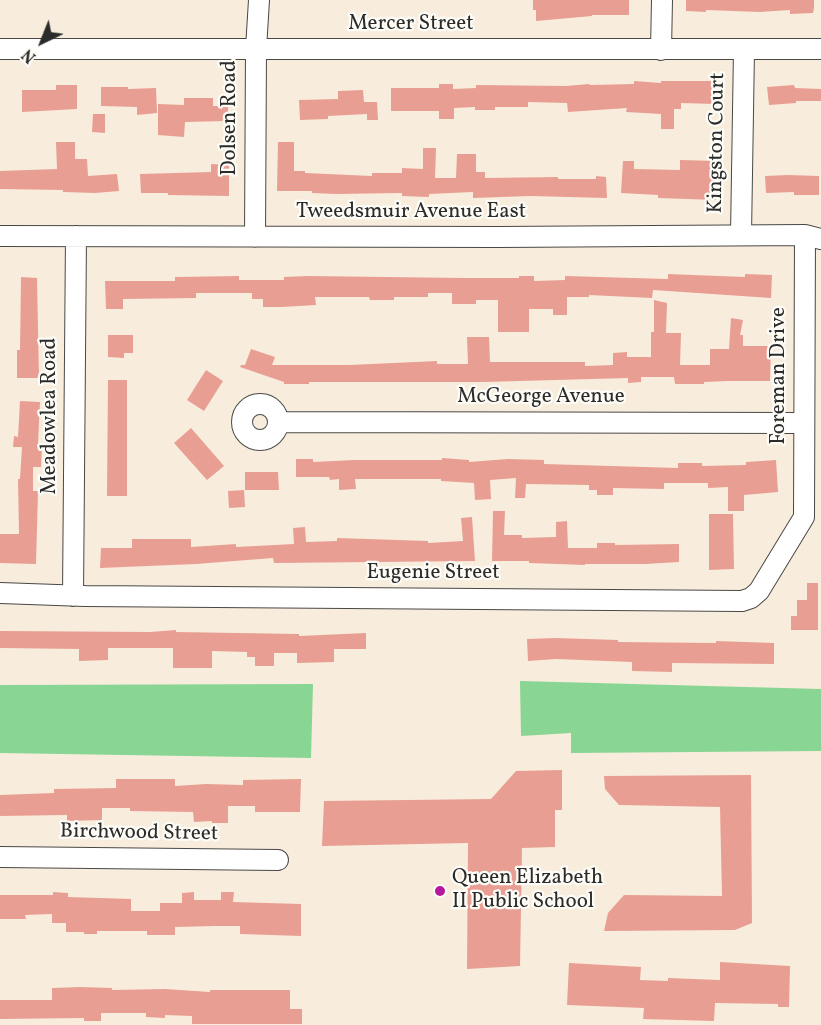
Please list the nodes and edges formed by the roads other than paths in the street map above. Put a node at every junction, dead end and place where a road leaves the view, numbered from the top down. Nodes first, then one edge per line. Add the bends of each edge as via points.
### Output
1 (259, 0) edge
2 (662, 0) edge
3 (0, 49) edge
4 (256, 49) junction
5 (821, 49) edge
6 (661, 50) junction
7 (744, 50) junction
8 (0, 236) edge
9 (76, 236) junction
10 (741, 236) junction
11 (255, 237) junction
12 (813, 237) edge
13 (278, 422) dead end
14 (803, 423) junction
15 (812, 518) edge
16 (0, 592) edge
17 (73, 596) junction
18 (0, 857) edge
19 (278, 860) dead end

1 - 4 street, Dolsen Road
2 - 6 street
3 - 4 street, Mercer Street
4 - 6 street, Mercer Street
4 - 11 street, Dolsen Road
5 - 7 street, Mercer Street
6 - 7 street, Mercer Street
7 - 10 street, Kingston Court
8 - 9 street, Tweedsmuir Avenue East
9 - 11 street, Tweedsmuir Avenue East
9 - 17 street, Meadowlea Road
10 - 11 street, Tweedsmuir Avenue East
10 - 12 street, Tweedsmuir Avenue East
12 - 14 street, Foreman Drive
13 - 14 street, McGeorge Avenue
14 - 15 street, Foreman Drive
15 - 17 street, Eugenie Street via 759,591 742,601
16 - 17 street, Eugenie Street
18 - 19 street, Birchwood Street

